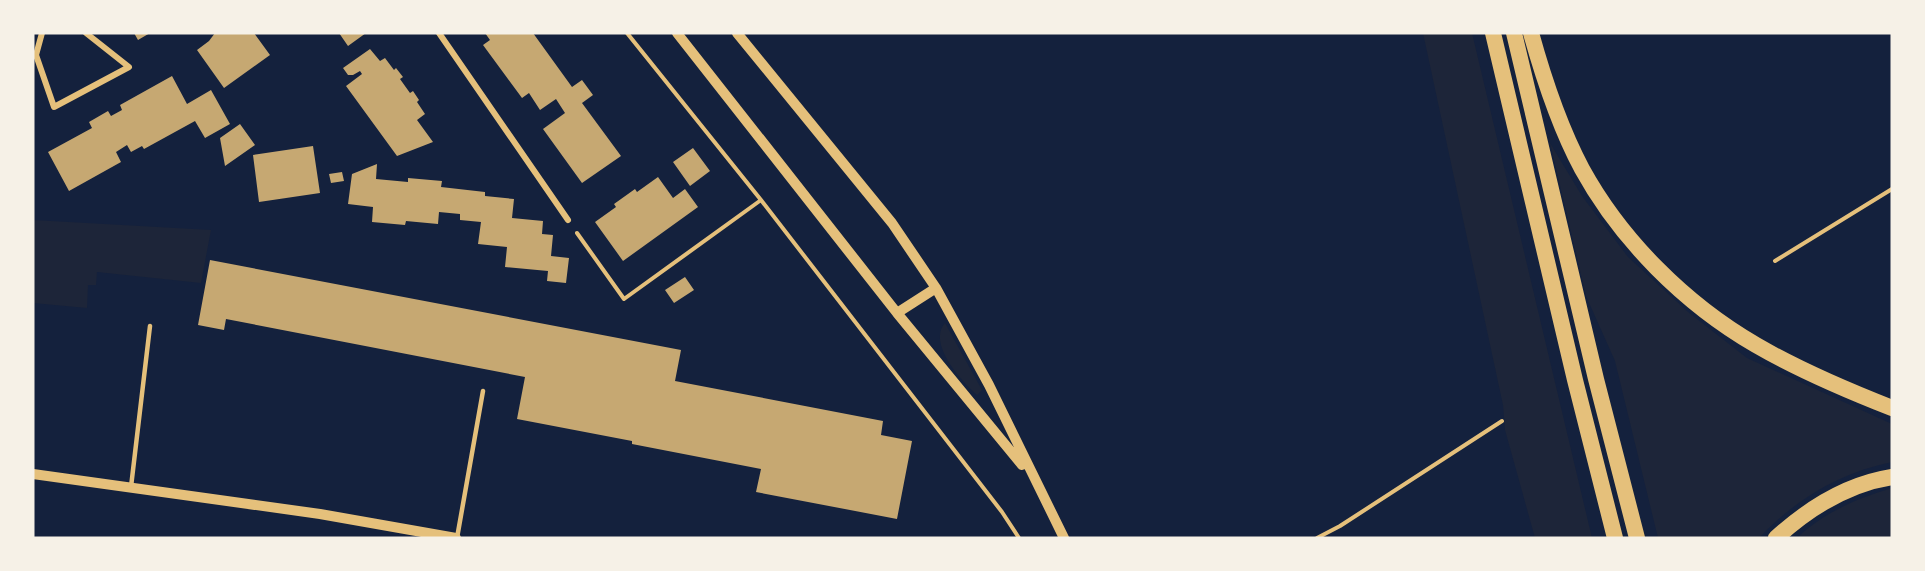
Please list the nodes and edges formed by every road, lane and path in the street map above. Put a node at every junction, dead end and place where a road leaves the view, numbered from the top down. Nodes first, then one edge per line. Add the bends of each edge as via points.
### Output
1 (42, 33) edge
2 (86, 33) edge
3 (439, 33) edge
4 (627, 33) edge
5 (677, 33) edge
6 (737, 33) edge
7 (1493, 33) edge
8 (1514, 33) edge
9 (1531, 33) edge
10 (1892, 189) edge
11 (761, 200) junction
12 (568, 220) joint
13 (1775, 261) dead end
14 (936, 288) junction
15 (897, 313) junction
16 (150, 326) dead end
17 (483, 391) dead end
18 (1892, 408) edge
19 (1502, 421) dead end
20 (33, 474) edge
21 (1892, 477) edge
22 (1035, 482) junction
23 (131, 487) junction
24 (457, 538) edge
25 (1019, 538) edge
26 (1064, 538) edge
27 (1317, 538) edge
28 (1615, 538) edge
29 (1637, 538) edge
30 (1776, 538) edge

1 - 2 street via 36,55 54,107 129,67
3 - 12 street
4 - 11 path
5 - 15 street
6 - 14 street via 892,223
7 - 28 highway
8 - 29 highway
9 - 18 highway via 1546,85 1583,170 1644,255 1713,316 1755,345
10 - 13 path
11 - 12 path via 624,298
11 - 25 path
14 - 15 street
14 - 22 street via 985,377
15 - 22 street
16 - 23 lane
17 - 24 lane
19 - 27 path
20 - 23 street
21 - 30 highway via 1845,491 1820,504
22 - 26 street
23 - 24 street

